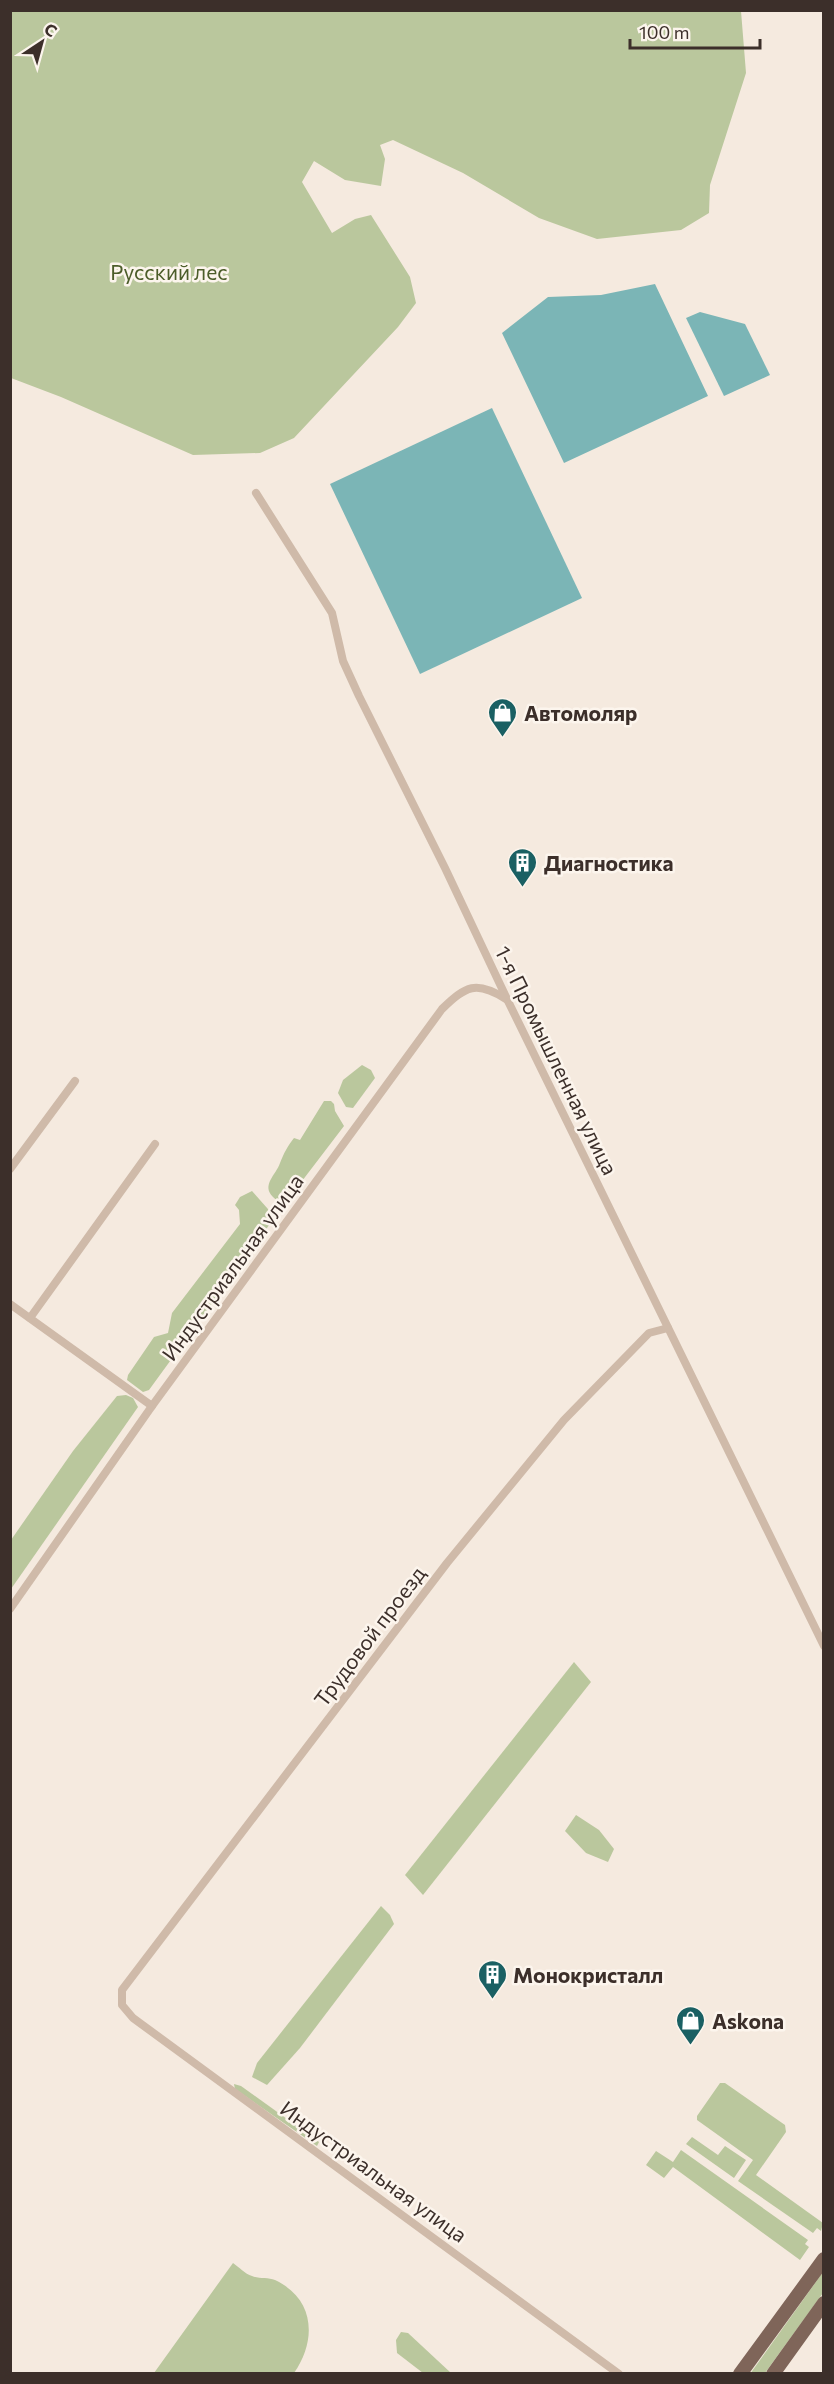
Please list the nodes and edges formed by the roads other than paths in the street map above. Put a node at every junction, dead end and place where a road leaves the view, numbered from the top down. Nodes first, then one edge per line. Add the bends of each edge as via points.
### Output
1 (256, 493) dead end
2 (507, 999) junction
3 (75, 1081) dead end
4 (155, 1144) dead end
5 (10, 1169) edge
6 (10, 1304) edge
7 (30, 1318) junction
8 (668, 1328) junction
9 (152, 1406) junction
10 (10, 1609) edge
11 (824, 1646) edge
12 (122, 1990) joint
13 (824, 2259) edge
14 (824, 2303) edge
15 (618, 2373) edge
16 (740, 2373) edge
17 (773, 2373) edge

1 - 2 street, 1-я Промышленная улица via 332,613 343,661
2 - 8 street, 1-я Промышленная улица
2 - 9 street, Индустриальная улица via 490,988 474,987 458,994 442,1009
3 - 5 street
4 - 7 street
6 - 7 street
7 - 9 street
8 - 11 street, 1-я Промышленная улица
8 - 12 street, Трудовой проезд via 649,1334 564,1420 447,1563
9 - 10 street, Индустриальная улица
12 - 15 street, Индустриальная улица via 123,2005 133,2018
13 - 16 main road
14 - 17 main road

